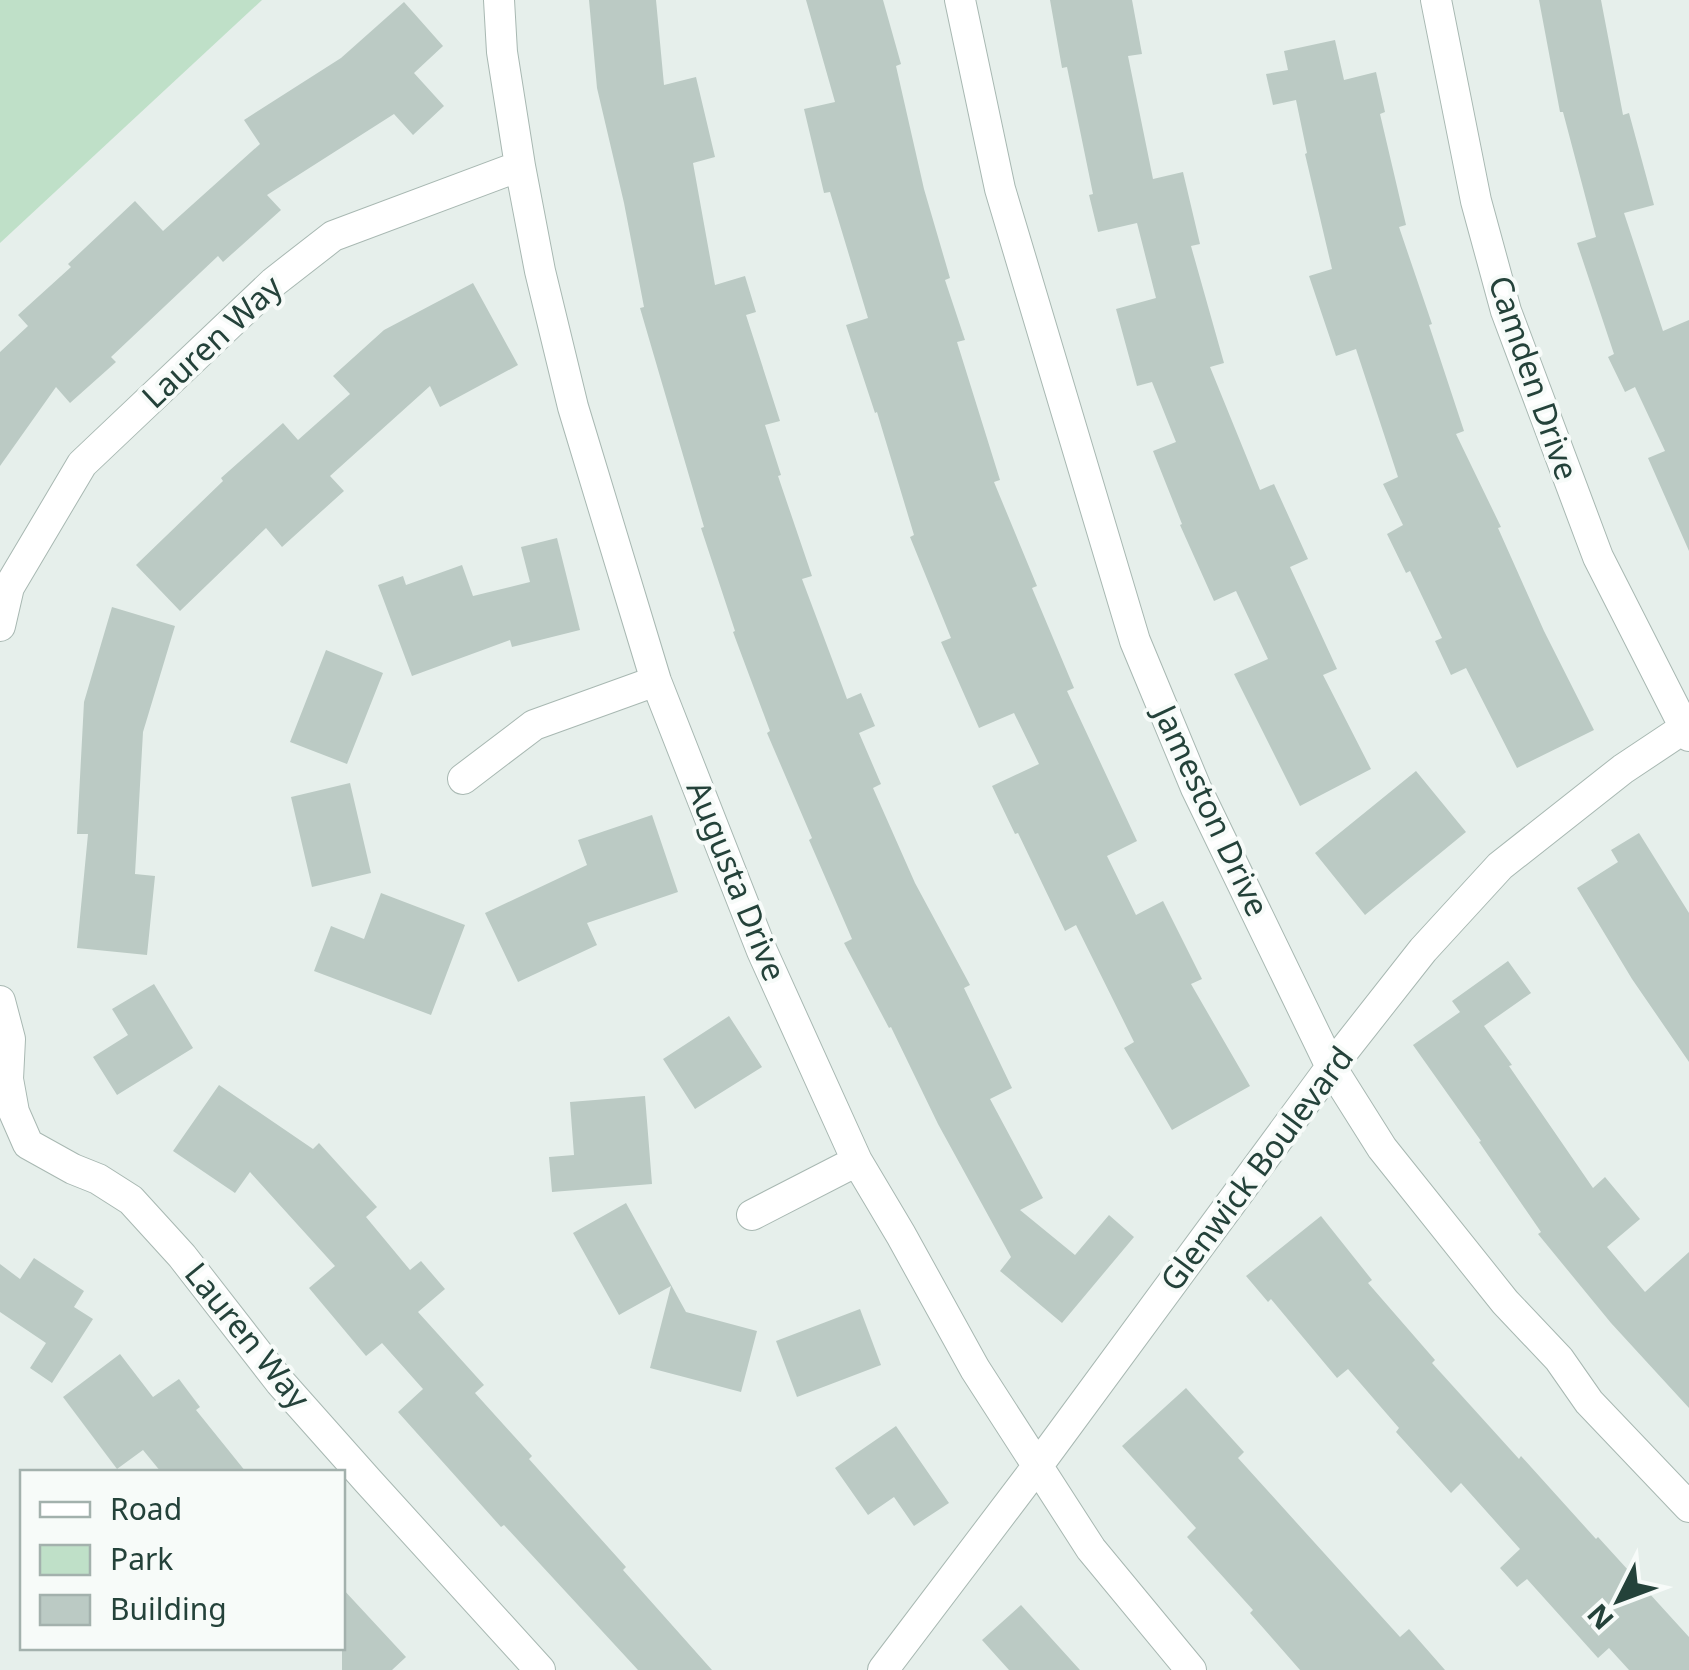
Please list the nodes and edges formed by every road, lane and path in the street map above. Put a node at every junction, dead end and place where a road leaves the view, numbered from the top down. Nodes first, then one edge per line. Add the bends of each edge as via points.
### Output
1 (499, 0) edge
2 (960, 0) edge
3 (1436, 0) edge
4 (520, 166) junction
5 (0, 626) edge
6 (656, 681) junction
7 (1688, 729) edge
8 (463, 779) dead end
9 (0, 1001) edge
10 (1331, 1067) junction
11 (857, 1161) junction
12 (752, 1214) dead end
13 (1036, 1468) junction
14 (1689, 1507) edge
15 (540, 1670) edge
16 (883, 1670) edge
17 (1191, 1670) edge

1 - 4 street, Augusta Drive
2 - 10 street, Jameston Drive via 1000,189 1135,642 1196,788
3 - 7 street, Camden Drive via 1476,201 1506,311 1598,558
4 - 5 street, Lauren Way via 333,236 274,282 82,464 9,587
4 - 6 street, Augusta Drive via 573,407
6 - 8 street via 534,725
6 - 11 street, Augusta Drive via 762,951
7 - 10 street, Glenwick Boulevard via 1623,768 1500,866
9 - 15 street, Lauren Way via 10,1039 14,1112 28,1144 132,1200 280,1382
10 - 13 street, Glenwick Boulevard
10 - 14 street, Jameston Drive via 1382,1148 1505,1302
11 - 12 street
11 - 13 street, Augusta Drive
13 - 16 street, Glenwick Boulevard
13 - 17 street, Augusta Drive via 1091,1548

